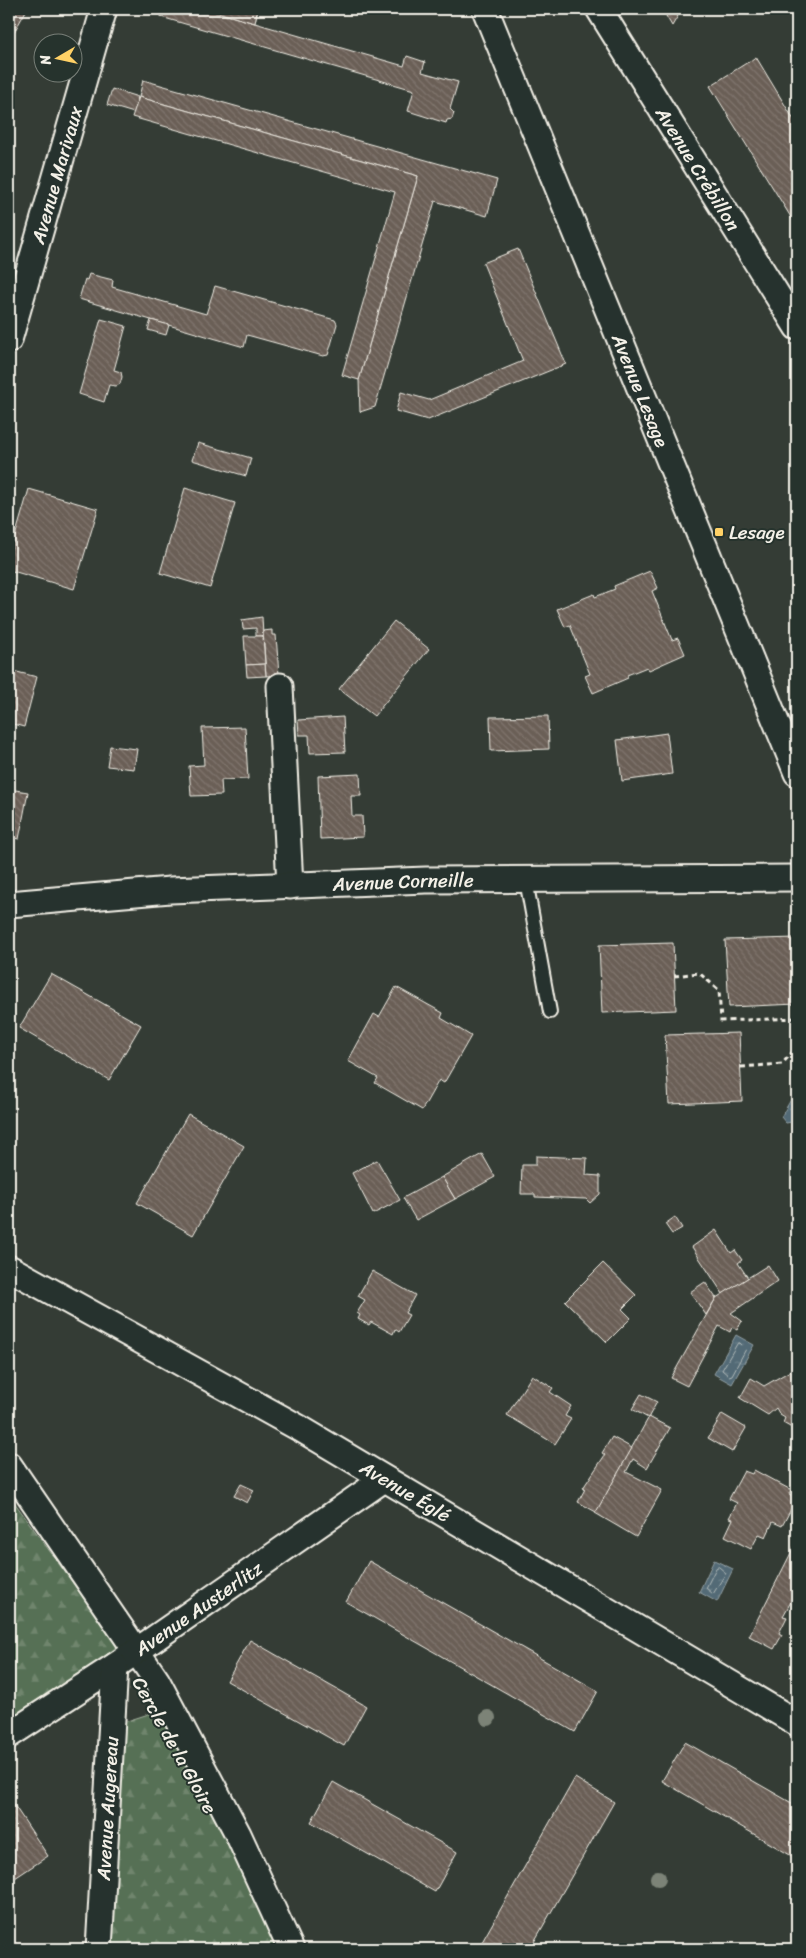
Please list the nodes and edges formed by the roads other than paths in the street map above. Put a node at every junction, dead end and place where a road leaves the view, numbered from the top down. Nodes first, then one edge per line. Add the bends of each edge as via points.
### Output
1 (104, 9) edge
2 (485, 9) edge
3 (599, 9) edge
4 (797, 327) edge
5 (9, 340) edge
6 (280, 686) dead end
7 (797, 773) edge
8 (797, 878) edge
9 (526, 880) junction
10 (290, 886) junction
11 (9, 904) edge
12 (550, 1012) dead end
13 (9, 1268) edge
14 (9, 1465) edge
15 (384, 1479) junction
16 (137, 1651) junction
17 (115, 1666) junction
18 (797, 1723) edge
19 (9, 1735) edge
20 (99, 1949) edge
21 (291, 1949) edge

1 - 5 street, Avenue Marivaux
2 - 7 street, Avenue Lesage
3 - 4 street, Avenue Crébillon
6 - 10 street
8 - 9 street, Avenue Corneille
9 - 10 street, Avenue Corneille via 426,880
9 - 12 lane
10 - 11 street, Avenue Corneille via 170,890
13 - 15 street, Avenue Églé via 301,1429
14 - 16 street
15 - 16 street, Avenue Austerlitz
15 - 18 street, Avenue Églé
16 - 17 street, Avenue Austerlitz
16 - 21 street via 157,1680 238,1834
17 - 19 street, Avenue Austerlitz
17 - 20 street, Avenue Augereau

